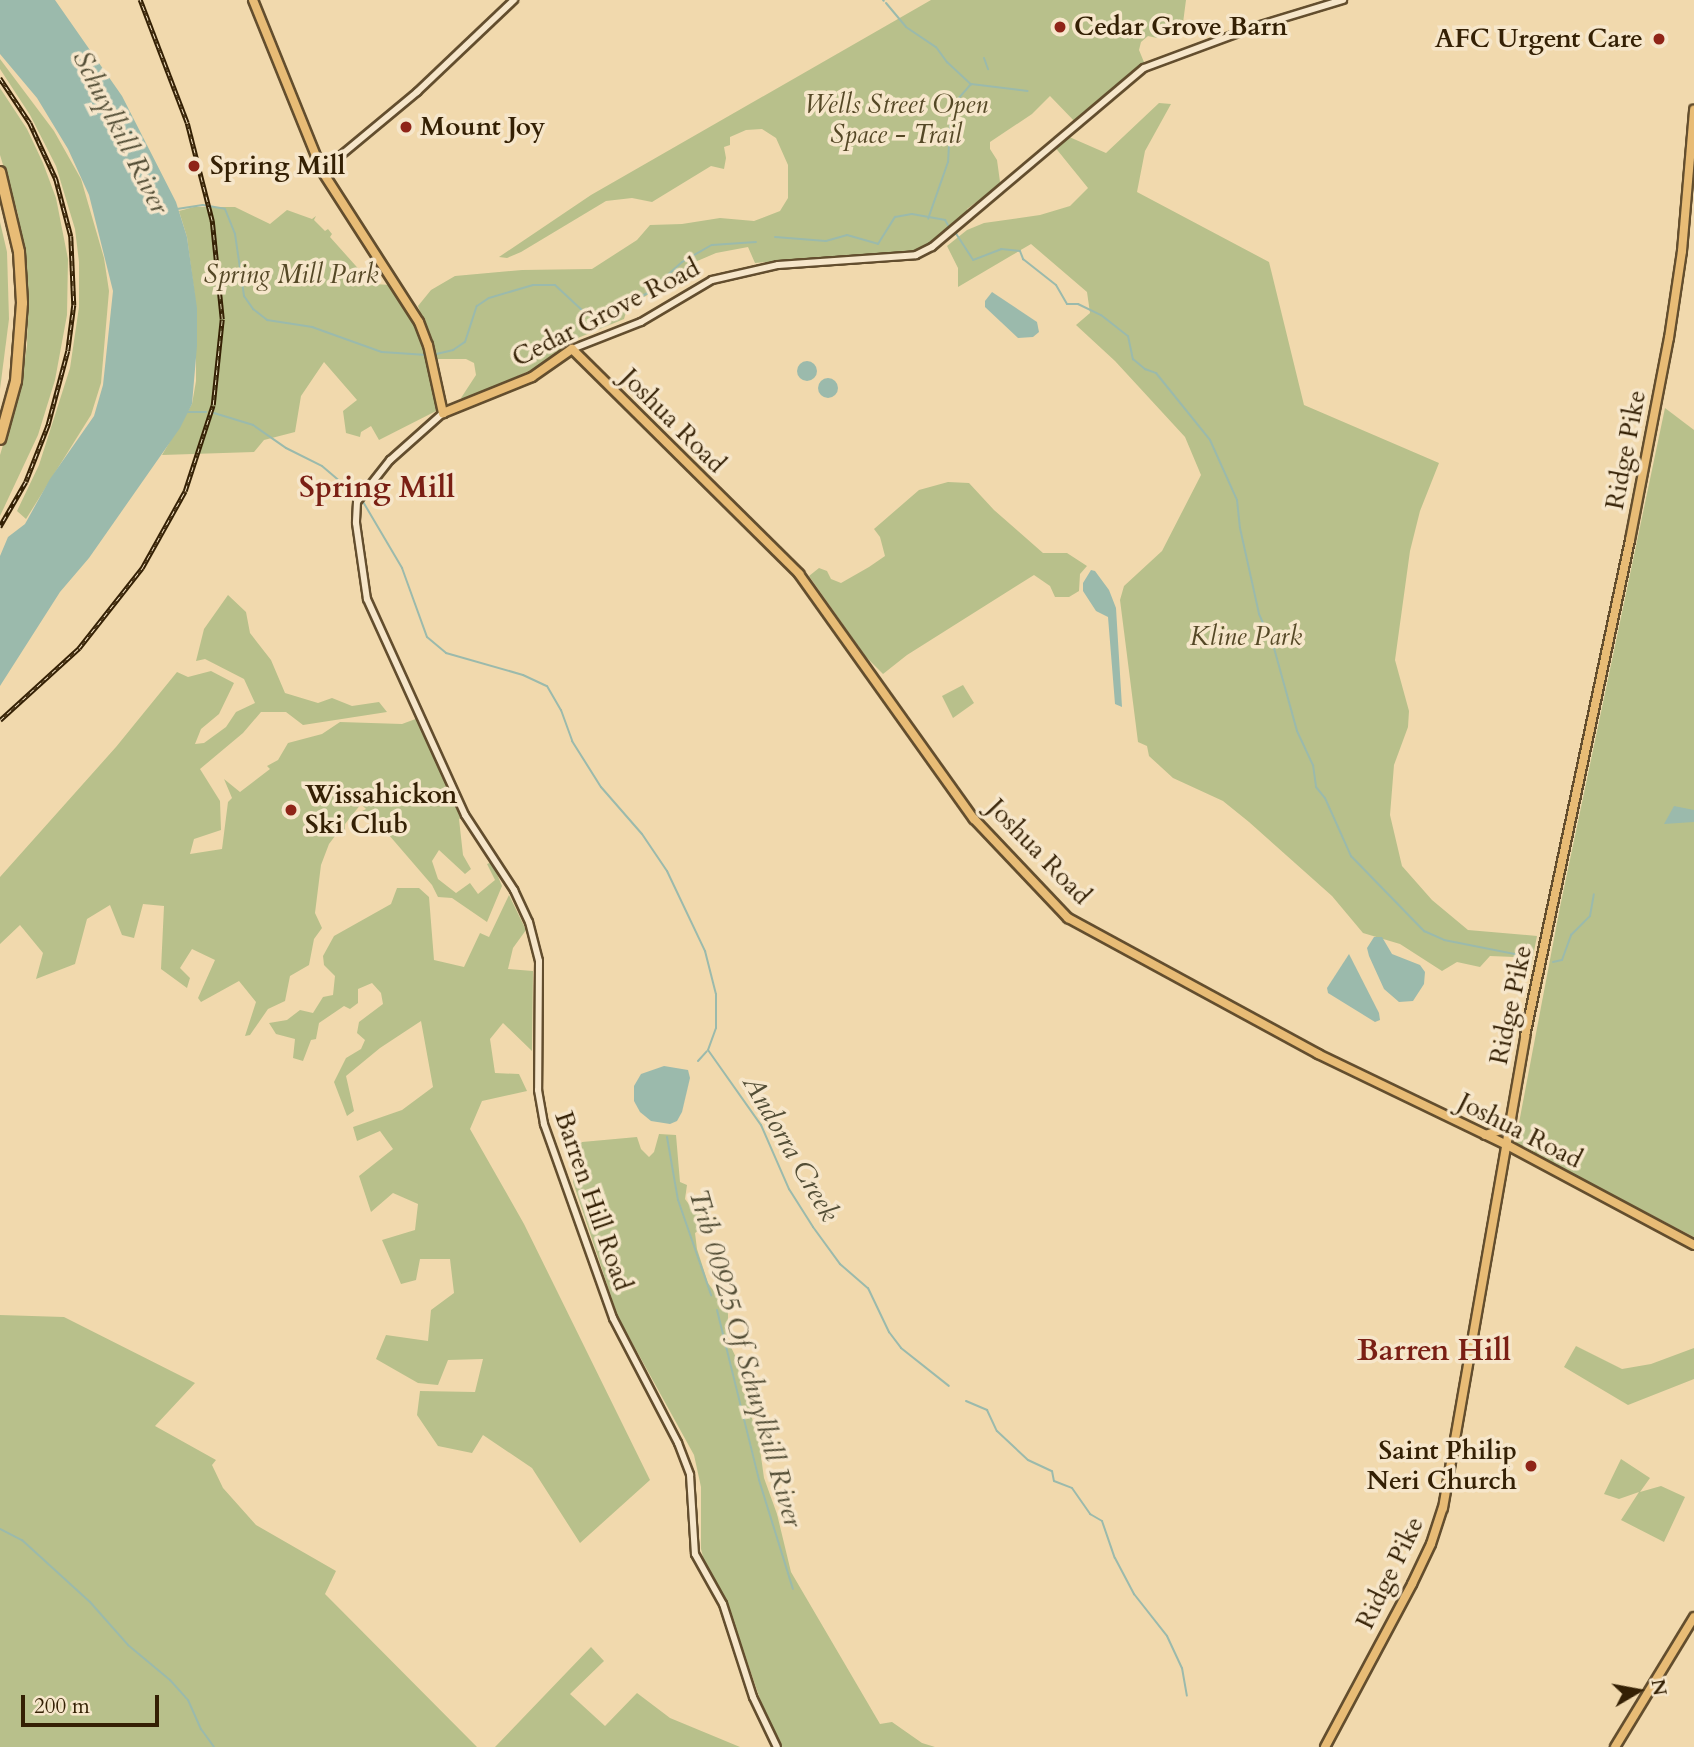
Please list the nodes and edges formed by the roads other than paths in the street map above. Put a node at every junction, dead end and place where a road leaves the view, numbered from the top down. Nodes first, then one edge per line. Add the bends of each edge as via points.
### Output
1 (253, 0) edge
2 (513, 0) edge
3 (1343, 0) edge
4 (1694, 110) edge
5 (0, 172) edge
6 (322, 172) junction
7 (0, 191) edge
8 (572, 349) junction
9 (443, 413) junction
10 (0, 421) edge
11 (0, 439) edge
12 (1511, 1119) junction
13 (1485, 1135) junction
14 (1507, 1145) junction
15 (1694, 1245) edge
16 (1694, 1617) edge
17 (777, 1747) edge
18 (1325, 1747) edge
19 (1615, 1747) edge

1 - 6 main road
2 - 6 street
3 - 8 street, Cedar Grove Road via 1144,68 932,247 916,255 778,265 712,280 641,321
4 - 12 main road, Ridge Pike via 1682,251 1630,540
5 - 11 highway via 19,252 22,322 16,381
6 - 9 main road via 403,295 428,345
7 - 10 highway via 17,292 15,349
8 - 9 main road, Cedar Grove Road via 532,377
8 - 13 main road, Joshua Road via 799,574 974,819 1068,918 1318,1054
9 - 17 street, Barren Hill Road via 390,460 356,508 364,585 371,610 465,815 530,922 539,961 538,1090 544,1124 613,1318 690,1475 695,1554 723,1604 750,1687
12 - 13 main road via 1501,1130
12 - 14 main road, Ridge Pike
13 - 14 main road, Joshua Road
14 - 15 main road, Joshua Road
14 - 18 main road, Ridge Pike via 1440,1522
16 - 19 main road

